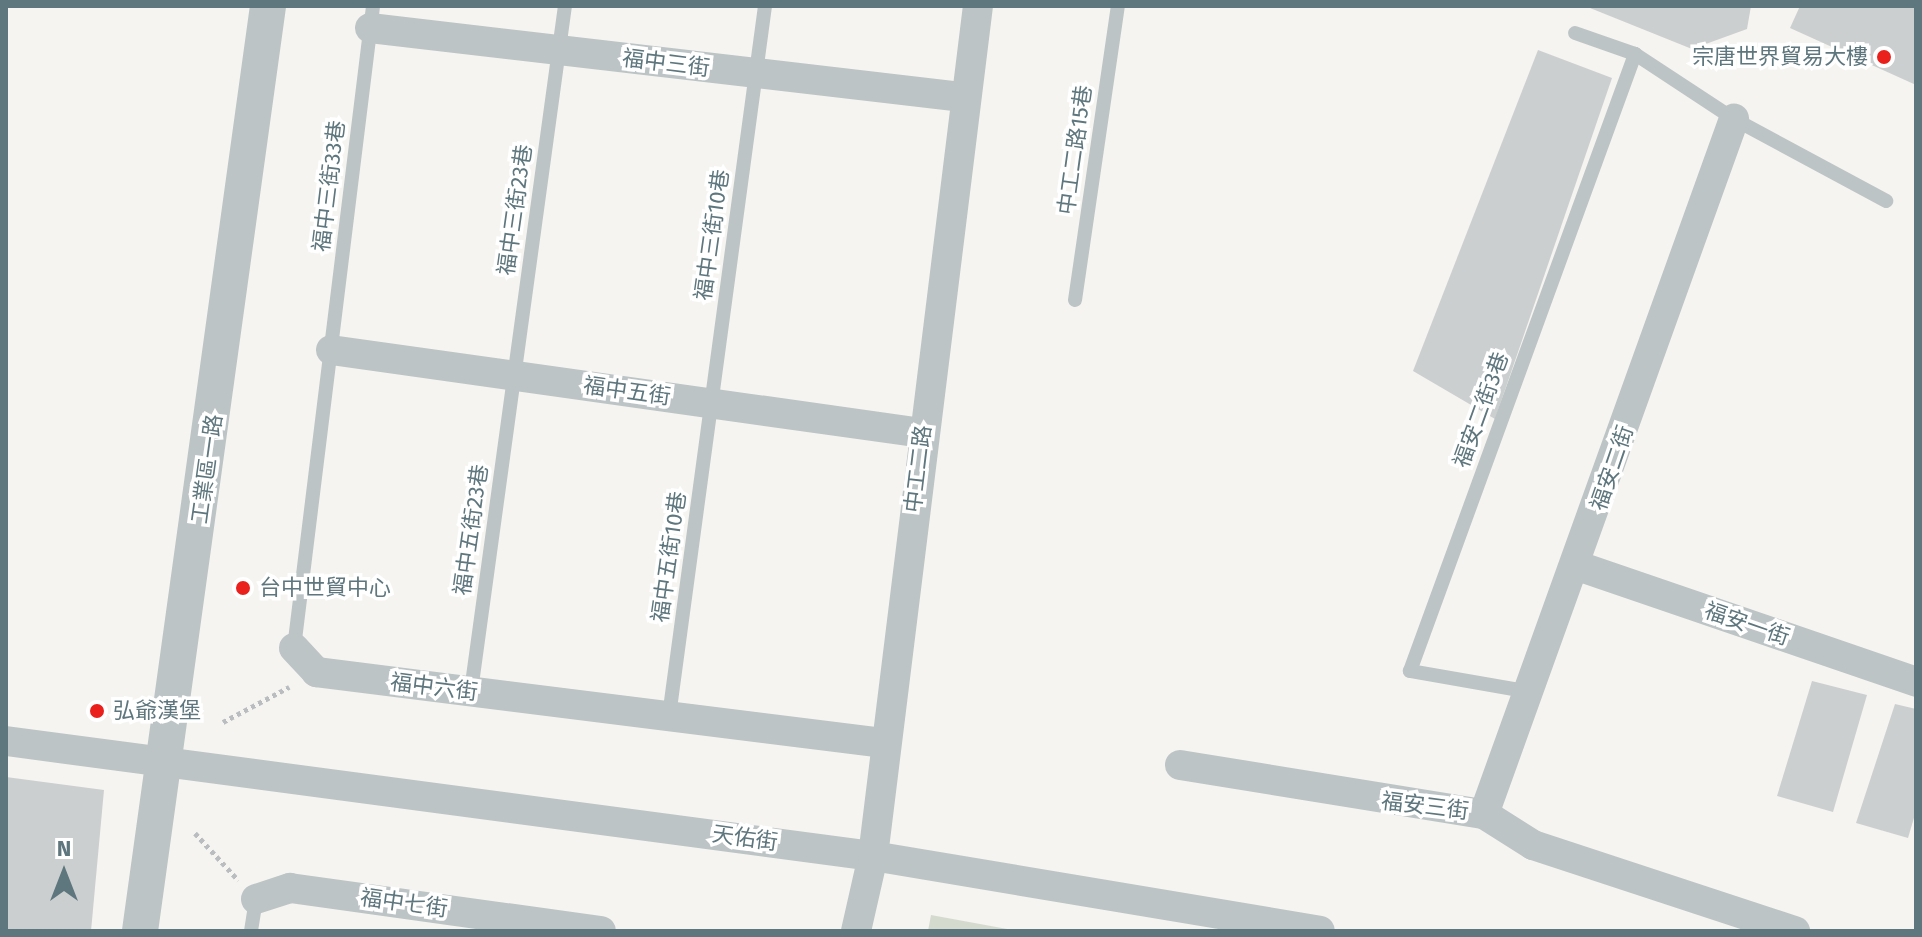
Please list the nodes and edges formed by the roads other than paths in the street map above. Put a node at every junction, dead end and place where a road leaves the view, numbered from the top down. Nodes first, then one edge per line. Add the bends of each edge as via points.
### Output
1 (268, 6) edge
2 (565, 6) edge
3 (765, 6) edge
4 (978, 6) edge
5 (1118, 6) edge
6 (371, 17) edge
7 (1575, 33) dead end
8 (560, 50) junction
9 (1635, 54) junction
10 (756, 73) junction
11 (963, 97) junction
12 (1734, 119) junction
13 (1886, 201) dead end
14 (1075, 300) dead end
15 (331, 350) junction
16 (514, 375) junction
17 (712, 404) junction
18 (922, 433) junction
19 (1578, 566) junction
20 (294, 648) joint
21 (1916, 682) edge
22 (471, 691) junction
23 (1525, 691) junction
24 (669, 716) junction
25 (6, 741) edge
26 (883, 743) junction
27 (169, 758) junction
28 (1180, 765) dead end
29 (1484, 814) junction
30 (873, 856) junction
31 (256, 899) joint
32 (468, 922) edge
33 (140, 931) edge
34 (251, 931) edge
35 (601, 931) edge
36 (856, 931) edge
37 (1320, 931) edge
38 (1795, 931) edge

1 - 27 street, 工業區一路
2 - 8 lane, 福中三街23巷
3 - 10 lane, 福中三街10巷
4 - 11 street, 中工二路
5 - 14 lane, 中工二路15巷
6 - 8 street, 福中三街
6 - 15 lane, 福中三街33巷
7 - 9 lane
8 - 10 street, 福中三街
8 - 16 lane, 福中三街23巷
9 - 12 lane
9 - 23 lane, 福安二街3巷 via 1410,671
10 - 11 street, 福中三街
10 - 17 lane, 福中三街10巷
11 - 18 street, 中工二路
12 - 13 lane
12 - 19 street, 福安二街
15 - 16 street, 福中五街
15 - 20 lane
16 - 17 street, 福中五街
16 - 22 lane, 福中五街23巷
17 - 18 street, 福中五街
17 - 24 lane, 福中五街10巷
18 - 26 street, 中工二路
19 - 21 street, 福安一街
19 - 23 street, 福安二街
20 - 22 street, 福中六街 via 316,672
22 - 24 street, 福中六街
23 - 29 street, 福安二街
24 - 26 street, 福中六街
25 - 27 street, 天佑街
26 - 30 street, 中工二路
27 - 30 street, 天佑街
27 - 33 street, 工業區一路
28 - 29 street, 福安三街
29 - 38 street, 福安三街 via 1533,845
30 - 36 street, 中工二路
30 - 37 street, 天佑街
31 - 32 street, 福中七街 via 290,888
31 - 34 lane
32 - 35 street, 福中七街

